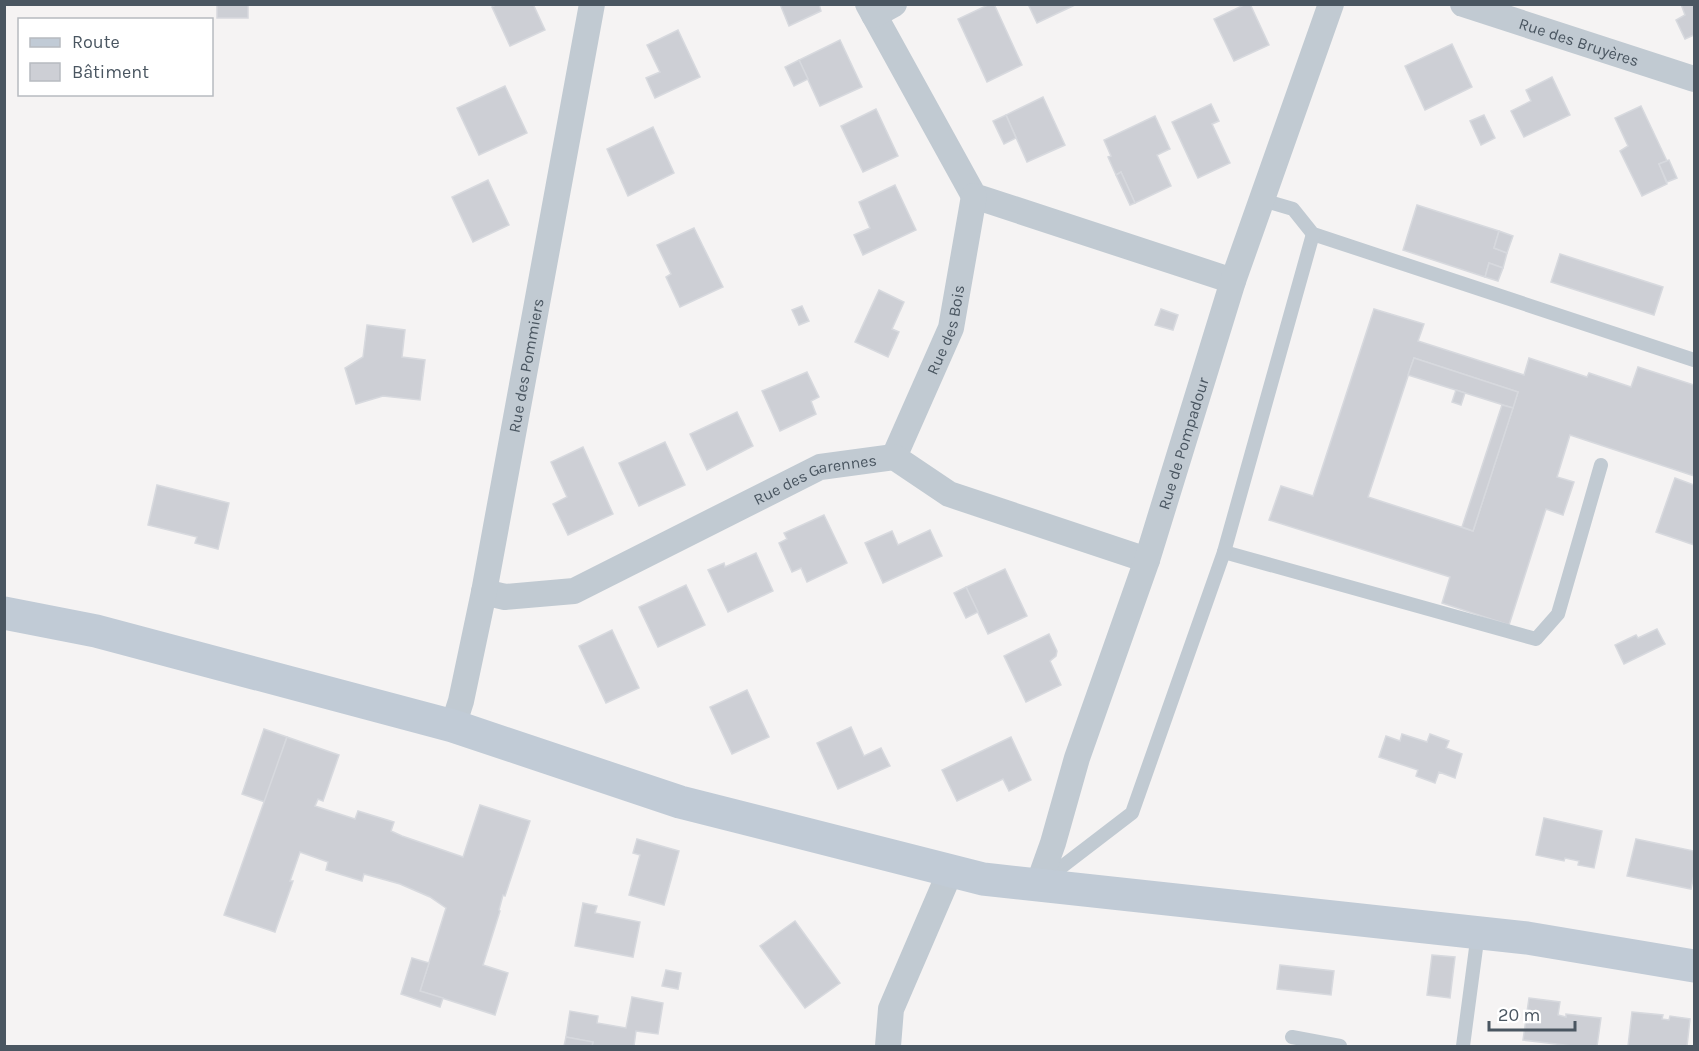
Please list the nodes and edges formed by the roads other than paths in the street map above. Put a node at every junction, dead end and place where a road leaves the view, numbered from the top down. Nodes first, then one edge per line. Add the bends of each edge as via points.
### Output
1 (592, 4) edge
2 (1331, 4) edge
3 (1463, 4) edge
4 (879, 8) edge
5 (1695, 79) edge
6 (974, 196) junction
7 (1262, 200) junction
8 (1312, 234) junction
9 (1233, 281) junction
10 (1695, 360) edge
11 (894, 457) junction
12 (1601, 465) dead end
13 (1224, 552) junction
14 (1147, 560) junction
15 (484, 592) junction
16 (4, 614) edge
17 (453, 726) junction
18 (950, 872) junction
19 (1038, 885) junction
20 (1478, 933) junction
21 (1695, 966) edge
22 (1292, 1037) dead end
23 (888, 1047) edge
24 (1340, 1047) edge
25 (1463, 1047) edge

1 - 15 street, Rue des Pommiers
2 - 7 street, Rue de Pompadour
3 - 5 street, Rue des Bruyères
4 - 6 street
6 - 9 street
6 - 11 street, Rue des Bois via 951,327
7 - 8 lane via 1293,209
7 - 9 street, Rue de Pompadour
8 - 10 lane
8 - 13 lane
9 - 14 street, Rue de Pompadour
11 - 14 street, Rue des Garennes via 949,494
11 - 15 street, Rue des Garennes via 820,467 574,591 505,597
12 - 13 lane via 1558,614 1536,639
13 - 19 lane via 1132,813
14 - 19 street, Rue de Pompadour via 1077,758
15 - 17 street, Rue des Pommiers
16 - 17 street via 96,631
17 - 18 street via 680,802
18 - 19 street
18 - 23 street via 891,1009
19 - 20 street
20 - 21 street
20 - 25 lane
22 - 24 lane

